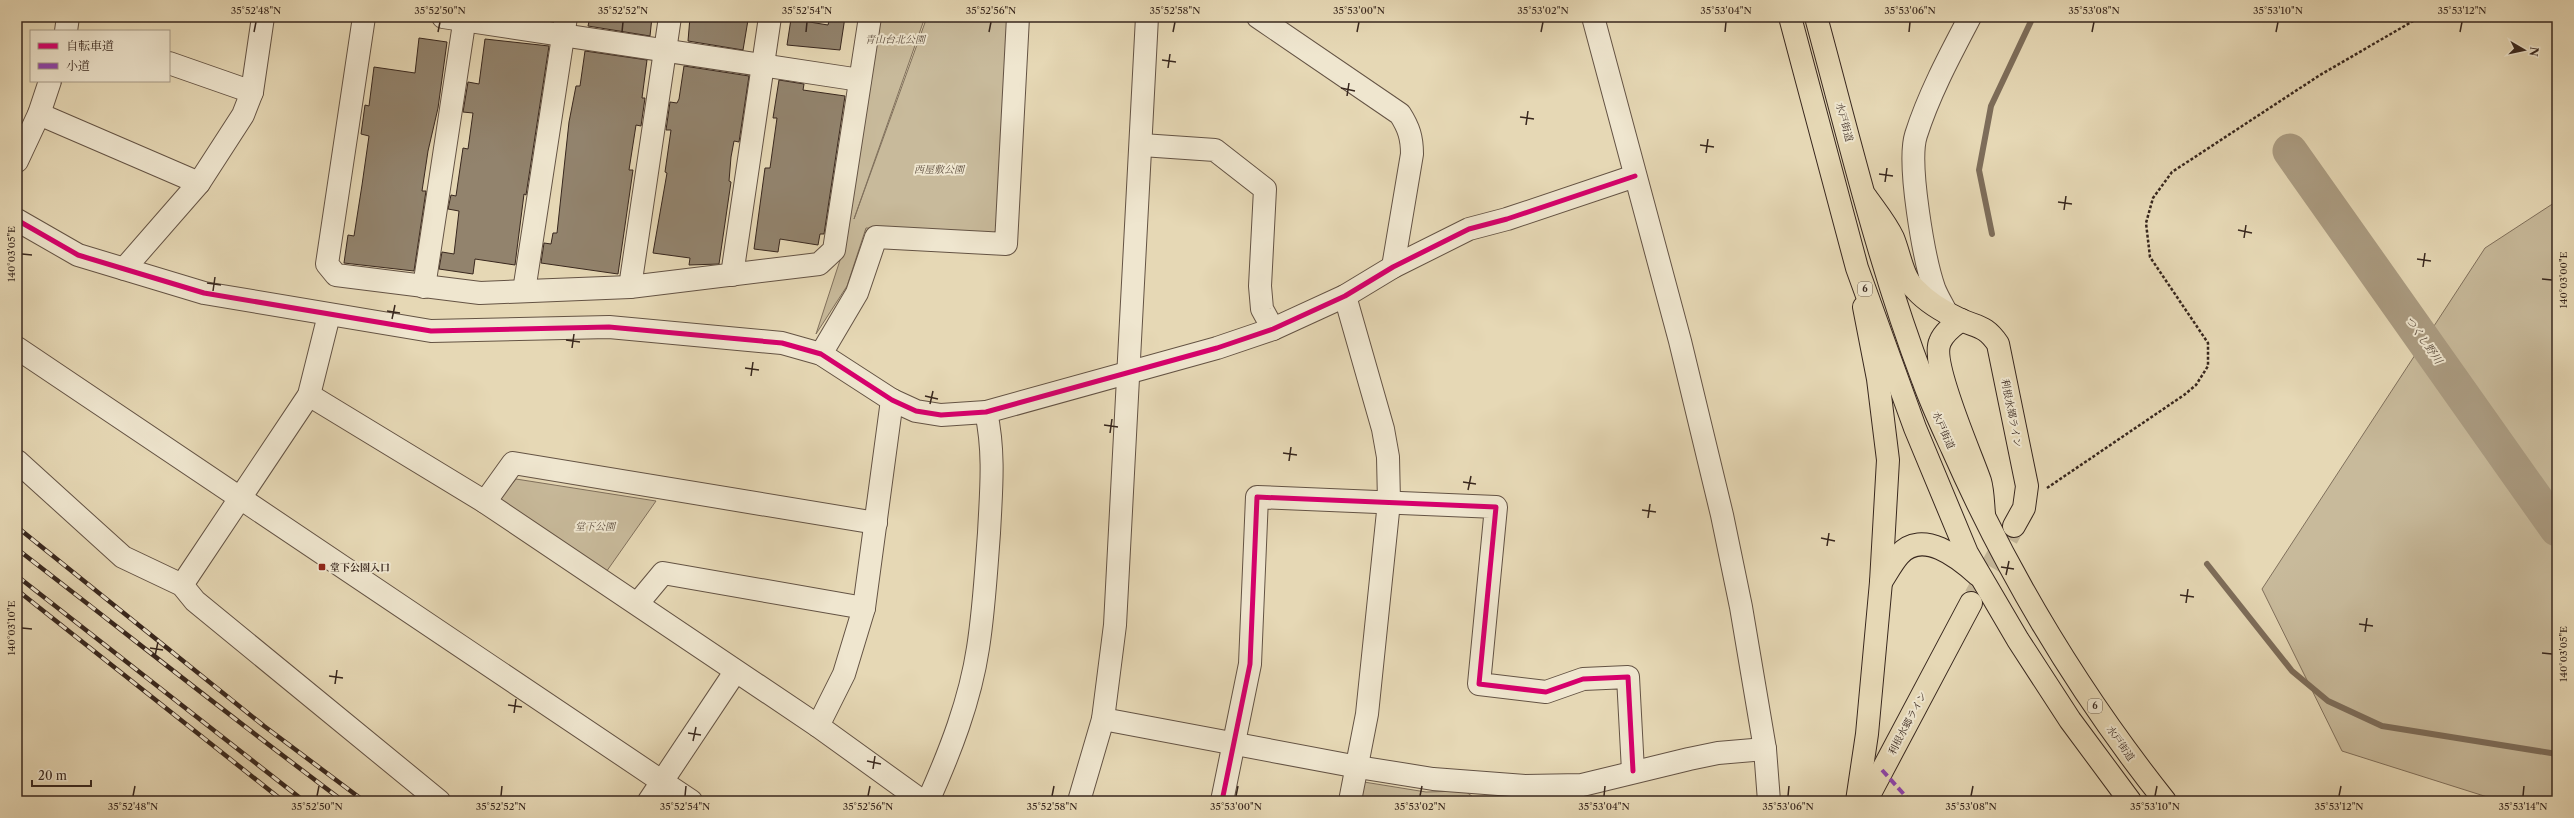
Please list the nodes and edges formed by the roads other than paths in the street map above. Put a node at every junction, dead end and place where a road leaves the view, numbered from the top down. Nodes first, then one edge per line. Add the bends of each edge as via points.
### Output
1 (263, 17) edge
2 (364, 17) edge
3 (670, 17) edge
4 (770, 17) edge
5 (870, 17) edge
6 (1018, 17) edge
7 (1148, 17) edge
8 (1258, 17) edge
9 (1593, 17) edge
10 (1790, 17) edge
11 (1816, 17) edge
12 (1970, 17) edge
13 (457, 18) edge
14 (564, 26) edge
15 (665, 49) junction
16 (170, 63) edge
17 (762, 65) junction
18 (860, 80) junction
19 (50, 82) edge
20 (252, 92) junction
21 (39, 114) junction
22 (1142, 145) junction
23 (17, 161) edge
24 (1635, 176) junction
25 (199, 183) junction
26 (1863, 192) junction
27 (17, 220) edge
28 (1393, 267) junction
29 (1857, 268) junction
30 (124, 270) junction
31 (732, 275) junction
32 (424, 287) junction
33 (630, 287) junction
34 (524, 291) junction
35 (1345, 296) junction
36 (329, 315) junction
37 (1954, 316) junction
38 (1273, 329) junction
39 (17, 348) edge
40 (821, 354) junction
41 (1130, 372) junction
42 (308, 395) junction
43 (892, 400) junction
44 (986, 412) junction
45 (17, 461) edge
46 (240, 498) junction
47 (485, 502) junction
48 (1389, 502) junction
49 (1985, 522) junction
50 (876, 523) junction
51 (2014, 526) tunnel mouth
52 (1980, 577) junction
53 (1881, 582) junction
54 (182, 585) junction
55 (638, 603) junction
56 (1971, 603) tunnel mouth
57 (864, 608) junction
58 (735, 672) junction
59 (1103, 719) junction
60 (818, 726) junction
61 (1235, 743) junction
62 (1765, 749) junction
63 (1358, 767) junction
64 (1633, 771) junction
65 (662, 781) junction
66 (1485, 792) edge
67 (1583, 793) edge
68 (439, 801) edge
69 (649, 801) edge
70 (691, 801) edge
71 (922, 801) edge
72 (928, 801) edge
73 (1079, 801) edge
74 (1222, 801) edge
75 (1350, 801) edge
76 (1769, 801) edge
77 (1856, 801) edge
78 (1866, 801) edge
79 (2130, 801) edge
80 (2165, 801) edge

1 - 20 street
2 - 32 street via 327,264 336,275
3 - 15 street
4 - 17 street
5 - 18 street
6 - 40 street via 1006,244 876,237 857,293
7 - 22 street
8 - 28 street via 1400,114 1406,124 1412,138 1412,154
9 - 24 street
10 - 29 main road, 6
11 - 26 main road, 水戸街道 / 6
12 - 37 street via 1943,70 1915,136 1912,156 1934,288
13 - 14 street
13 - 32 street
14 - 15 street
14 - 34 street
15 - 17 street
15 - 33 street
16 - 20 street
17 - 18 street
17 - 31 street
18 - 31 street via 834,250 819,264
19 - 21 street
20 - 25 street via 243,115
21 - 23 street
21 - 25 street
22 - 38 street via 1216,150 1265,189 1260,286 1262,309
22 - 41 street
24 - 28 street via 1507,220 1469,229
24 - 62 street via 1680,341 1722,515 1741,607
25 - 30 street
26 - 37 main road, 利根水郷ライン via 1892,237 1906,275 1915,290
26 - 49 main road, 水戸街道 / 6 via 1923,381
27 - 30 street via 78,255
28 - 35 street
29 - 52 main road, 6 via 1915,428 1967,553
29 - 53 main road via 1878,379 1888,460
30 - 36 street via 204,293
31 - 33 street
32 - 34 street via 480,293
33 - 34 street
35 - 38 street
35 - 48 street via 1383,429 1388,457
36 - 40 street via 431,331 609,327 667,331 721,339 782,343
36 - 42 street
37 - 49 main road via 1940,342 1939,359 1943,378 1981,483
37 - 51 main road, 利根水郷ライン via 1982,326 1992,334 1998,344 2027,486 2024,508
38 - 41 street via 1217,348
39 - 46 street
40 - 43 street
41 - 44 street
41 - 59 street via 1115,625
42 - 46 street
42 - 47 street
43 - 44 street via 916,411 941,416
43 - 50 street
44 - 72 street via 992,441 993,464 985,599 978,650 956,733
45 - 54 street via 123,557
46 - 54 street
46 - 65 street
47 - 50 street via 513,463
47 - 55 street
48 - 61 street via 1257,497 1250,664
48 - 63 street via 1367,714
48 - 64 street via 1496,507 1479,684 1546,692 1583,679 1628,677
49 - 80 main road, 水戸街道 / 6 via 2032,607 2080,685 2132,760
50 - 57 street
52 - 53 main road via 1957,556 1927,545 1915,546 1899,555
52 - 79 main road, 6 via 2070,720
53 - 77 main road via 1867,734
54 - 68 street via 195,601
55 - 57 street via 663,573
55 - 58 street
56 - 78 main road, 利根水郷ライン
57 - 60 street via 844,674
58 - 60 street
58 - 65 street
59 - 61 street
59 - 73 street
60 - 71 street
61 - 63 street
61 - 74 street
62 - 64 street via 1718,753
62 - 76 street
63 - 66 street via 1433,779
63 - 75 street
64 - 67 street
65 - 69 street
65 - 70 street
66 - 67 street

